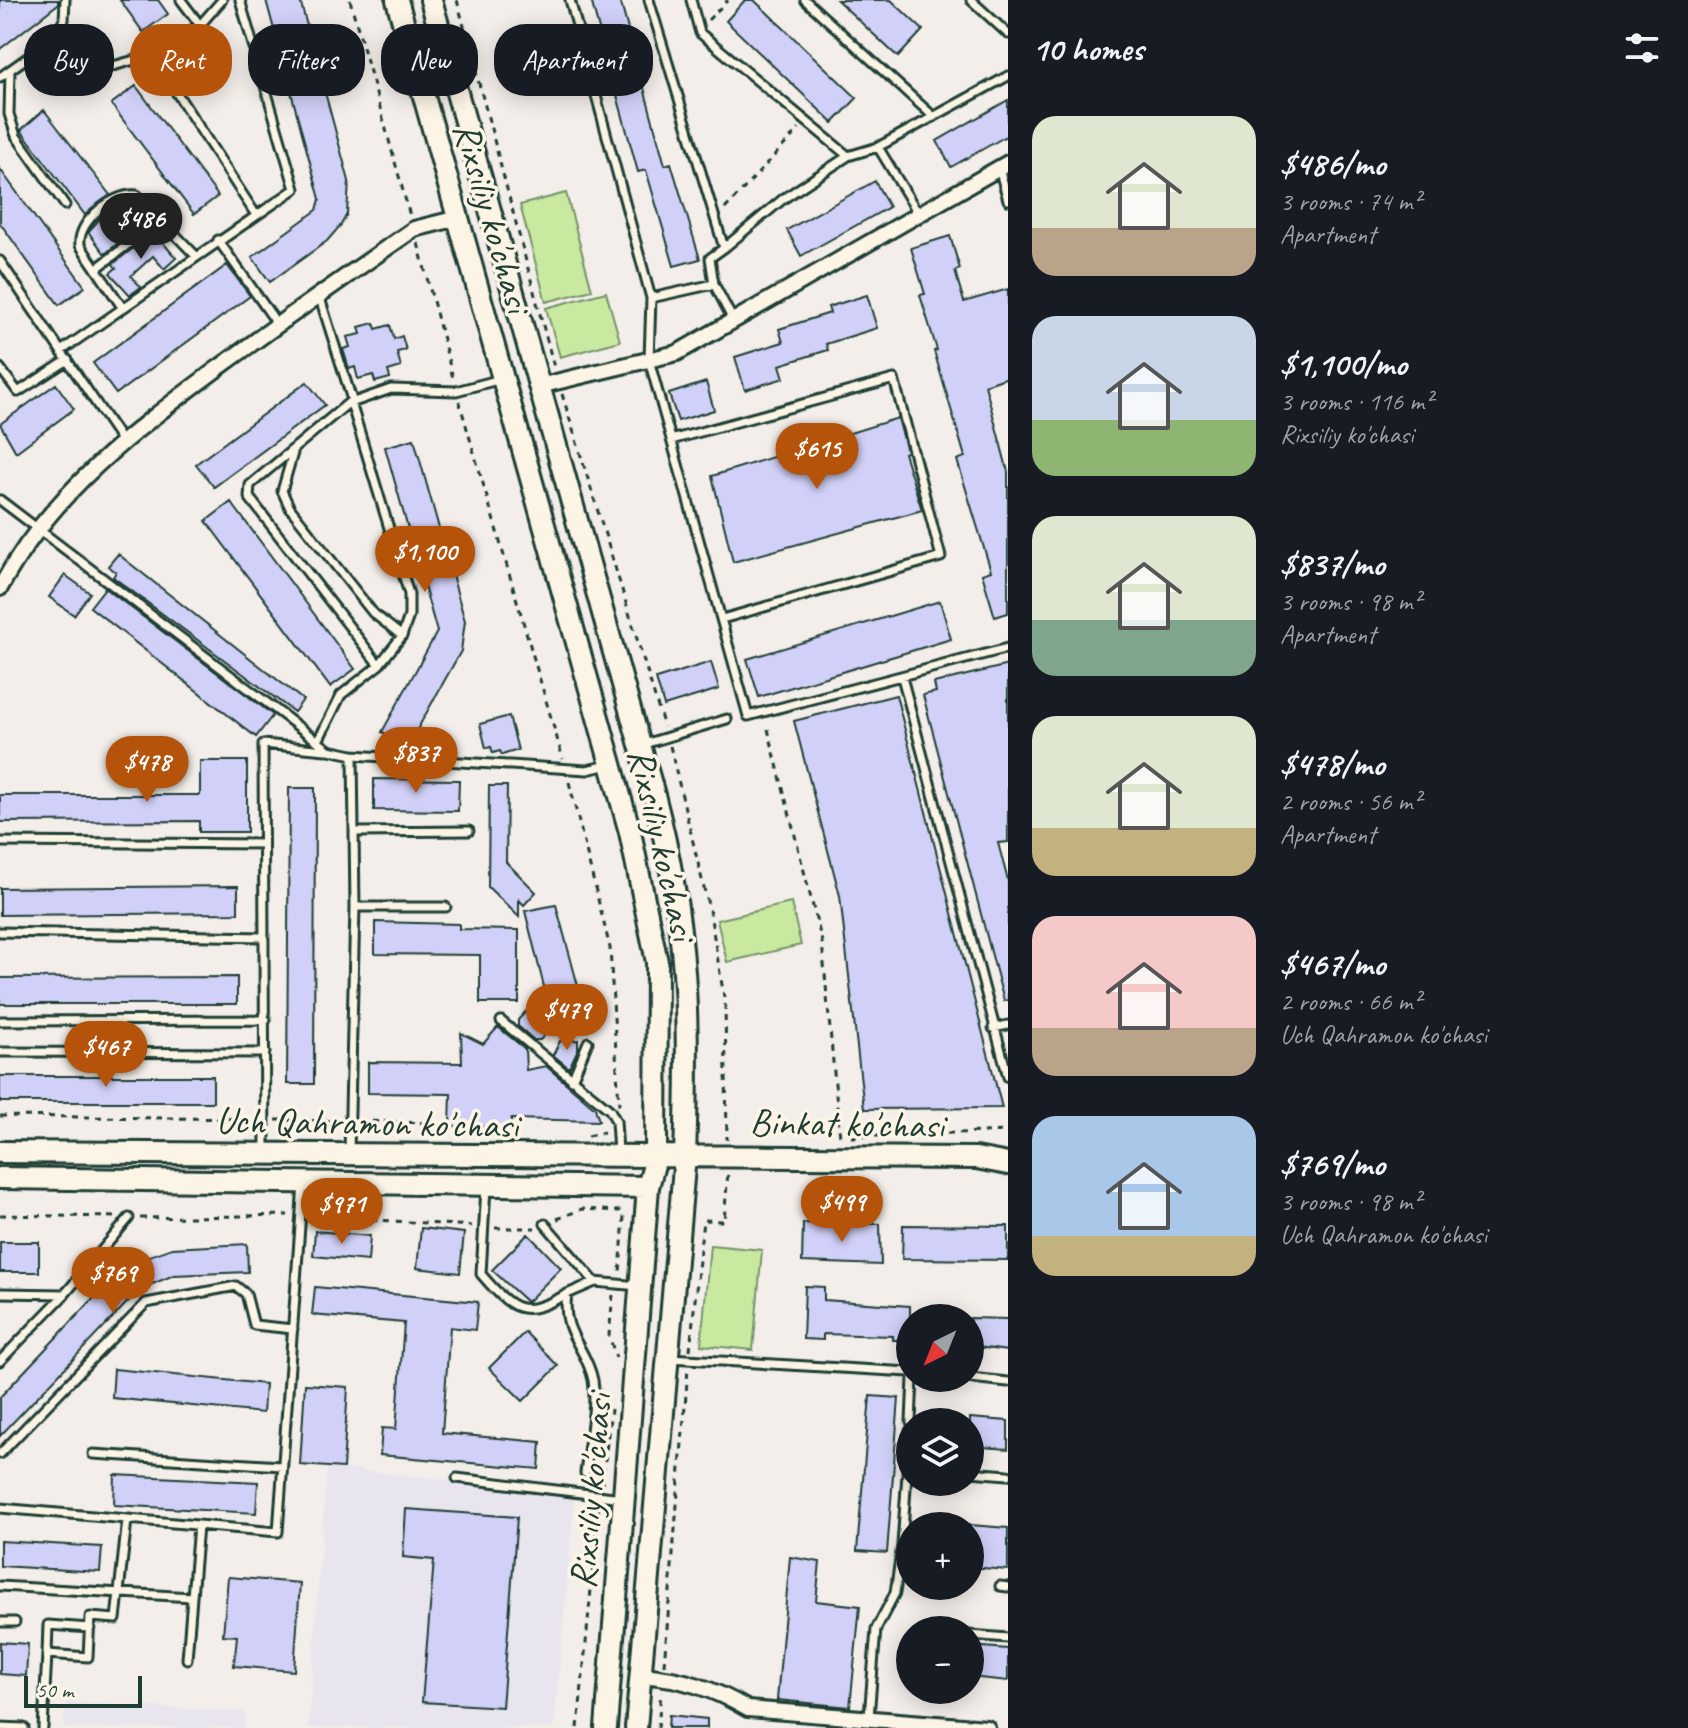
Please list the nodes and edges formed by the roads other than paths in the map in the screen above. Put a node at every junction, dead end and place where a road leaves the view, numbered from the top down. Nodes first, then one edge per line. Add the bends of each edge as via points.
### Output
1 (65, 0) edge
2 (181, 0) edge
3 (222, 0) edge
4 (240, 0) edge
5 (397, 0) edge
6 (431, 0) edge
7 (570, 0) edge
8 (649, 0) edge
9 (691, 0) edge
10 (805, 0) edge
11 (971, 0) edge
12 (62, 24) edge
13 (199, 24) edge
14 (201, 24) edge
15 (1008, 34) edge
16 (24, 61) edge
17 (10, 71) junction
18 (1008, 76) edge
19 (0, 77) edge
20 (179, 96) edge
21 (459, 98) junction
22 (427, 107) junction
23 (934, 117) junction
24 (878, 147) junction
25 (848, 156) junction
26 (1004, 166) edge
27 (1008, 200) edge
28 (65, 205) dead end
29 (918, 213) junction
30 (256, 215) junction
31 (458, 218) junction
32 (161, 219) junction
33 (218, 240) junction
34 (724, 248) junction
35 (196, 256) junction
36 (0, 261) edge
37 (96, 269) junction
38 (714, 284) junction
39 (319, 295) junction
40 (651, 298) junction
41 (122, 307) junction
42 (734, 322) junction
43 (278, 325) junction
44 (61, 351) junction
45 (68, 360) junction
46 (649, 360) junction
47 (0, 368) edge
48 (503, 378) junction
49 (539, 386) junction
50 (351, 403) junction
51 (121, 440) junction
52 (671, 440) junction
53 (293, 451) junction
54 (0, 500) edge
55 (40, 528) junction
56 (0, 588) edge
57 (722, 619) junction
58 (402, 636) junction
59 (1008, 648) edge
60 (379, 665) junction
61 (902, 677) junction
62 (727, 719) dead end
63 (318, 741) junction
64 (639, 746) junction
65 (329, 750) junction
66 (353, 755) junction
67 (611, 764) junction
68 (469, 831) dead end
69 (355, 832) junction
70 (664, 834) junction
71 (0, 842) edge
72 (633, 843) junction
73 (263, 844) junction
74 (355, 907) junction
75 (446, 907) dead end
76 (0, 932) edge
77 (264, 937) junction
78 (266, 1020) junction
79 (0, 1021) edge
80 (501, 1021) dead end
81 (1008, 1025) edge
82 (993, 1028) junction
83 (588, 1042) dead end
84 (0, 1052) edge
85 (265, 1053) junction
86 (1008, 1077) edge
87 (572, 1080) junction
88 (0, 1152) edge
89 (171, 1154) junction
90 (264, 1154) junction
91 (349, 1155) junction
92 (685, 1155) junction
93 (656, 1157) junction
94 (618, 1158) junction
95 (1008, 1164) edge
96 (0, 1178) edge
97 (169, 1180) junction
98 (303, 1182) junction
99 (486, 1184) junction
100 (648, 1187) junction
101 (129, 1218) road end
102 (545, 1224) road end
103 (595, 1282) junction
104 (641, 1286) junction
105 (0, 1293) edge
106 (65, 1294) junction
107 (567, 1294) junction
108 (293, 1329) junction
109 (668, 1358) junction
110 (0, 1361) edge
111 (896, 1371) edge
112 (984, 1379) edge
113 (1008, 1382) edge
114 (622, 1404) junction
115 (664, 1404) junction
116 (0, 1454) edge
117 (93, 1454) dead end
118 (282, 1466) junction
119 (585, 1473) dead end
120 (984, 1473) edge
121 (1008, 1475) edge
122 (457, 1478) dead end
123 (906, 1496) edge
124 (624, 1498) junction
125 (0, 1508) edge
126 (127, 1520) junction
127 (198, 1526) junction
128 (0, 1586) edge
129 (120, 1592) junction
130 (192, 1597) junction
131 (0, 1622) edge
132 (15, 1622) dead end
133 (90, 1628) junction
134 (984, 1636) edge
135 (1008, 1638) edge
136 (47, 1654) junction
137 (187, 1659) dead end
138 (640, 1675) junction
139 (869, 1717) junction
140 (850, 1722) edge
141 (896, 1724) edge
142 (0, 1727) edge
143 (24, 1728) edge
144 (43, 1728) edge
145 (606, 1728) edge
146 (636, 1728) edge
147 (987, 1728) edge

1 - 12 lane
2 - 13 lane
3 - 14 lane
4 - 30 lane via 295,189
5 - 22 main road, Rixsiliy ko'chasi
6 - 21 main road, Rixsiliy ko'chasi
7 - 40 lane
8 - 34 lane
9 - 25 lane via 699,29
10 - 23 lane
11 - 15 lane
16 - 17 lane
17 - 19 lane
17 - 28 lane via 9,114 16,136
18 - 23 lane
20 - 30 lane
21 - 22 main road
21 - 49 main road, Rixsiliy ko'chasi
22 - 31 main road, Rixsiliy ko'chasi
23 - 24 lane
24 - 25 lane
24 - 29 lane
25 - 34 lane via 783,199
26 - 27 lane
26 - 29 street
29 - 42 street
30 - 33 lane
31 - 39 street via 414,229
31 - 48 main road, Rixsiliy ko'chasi
32 - 35 lane
32 - 37 lane
32 - 37 lane via 137,195 116,198 79,233 80,245
33 - 35 lane
33 - 43 lane
34 - 38 lane via 710,258
35 - 41 lane
36 - 44 lane
37 - 41 lane
38 - 40 lane
38 - 42 lane
39 - 43 street
39 - 50 lane
40 - 46 lane
41 - 44 lane
42 - 46 street via 677,353
43 - 51 street
44 - 45 lane
45 - 47 lane via 18,392
45 - 51 lane
46 - 49 street
46 - 52 lane
48 - 50 lane via 456,391 391,389
48 - 67 main road, Rixsiliy ko'chasi
49 - 64 main road, Rixsiliy ko'chasi
50 - 53 lane
50 - 58 lane via 409,594
51 - 55 street
52 - 57 lane
52 - 57 lane via 894,379 941,557
53 - 58 lane via 282,491 290,508 373,613
53 - 60 lane via 250,485 249,497
54 - 55 lane
55 - 56 street
55 - 63 lane
57 - 61 lane via 748,716
58 - 60 lane
59 - 61 lane
60 - 63 lane via 341,695
61 - 82 lane
62 - 64 lane
63 - 65 lane
64 - 70 main road, Rixsiliy ko'chasi
65 - 66 lane
65 - 73 lane via 263,744
66 - 67 lane via 587,770
66 - 69 lane
67 - 72 main road, Rixsiliy ko'chasi
68 - 69 lane
69 - 74 lane
70 - 72 main road via 650,851
70 - 92 main road, Rixsiliy ko'chasi via 687,986
71 - 73 lane
72 - 93 main road, Rixsiliy ko'chasi via 657,962
73 - 77 lane
74 - 75 lane
74 - 91 lane
76 - 77 lane
77 - 78 lane
78 - 79 lane
78 - 85 lane
80 - 87 lane
81 - 82 lane
82 - 86 lane
83 - 87 lane
84 - 85 lane
85 - 90 lane
87 - 94 lane via 610,1110
88 - 89 main road, Uch Qahramon ko'chasi
89 - 90 main road, Uch Qahramon ko'chasi
89 - 97 main road
90 - 91 main road, Uch Qahramon ko'chasi
91 - 94 main road, Uch Qahramon ko'chasi
92 - 93 main road, Uch Qahramon ko'chasi
92 - 95 main road, Binkat ko'chasi via 976,1158
92 - 100 main road
92 - 109 main road, Rixsiliy ko'chasi
93 - 94 main road, Uch Qahramon ko'chasi
93 - 100 main road, Rixsiliy ko'chasi
96 - 97 main road, Uch Qahramon ko'chasi
97 - 98 main road, Uch Qahramon ko'chasi
98 - 99 main road, Uch Qahramon ko'chasi
98 - 108 lane
99 - 100 main road, Uch Qahramon ko'chasi
99 - 107 lane via 481,1274 520,1310 534,1311
100 - 104 main road, Rixsiliy ko'chasi
101 - 106 lane
102 - 103 lane
103 - 104 lane
103 - 107 lane
104 - 114 main road, Rixsiliy ko'chasi
105 - 106 lane
106 - 110 lane
107 - 119 lane via 568,1328 594,1383
108 - 116 lane via 254,1325 246,1294 236,1286 146,1303
108 - 118 lane
109 - 111 lane
109 - 115 main road, Rixsiliy ko'chasi
112 - 113 lane
114 - 115 main road via 648,1393
114 - 124 main road, Rixsiliy ko'chasi
115 - 138 main road, Rixsiliy ko'chasi
117 - 118 lane
118 - 127 lane via 278,1532
120 - 121 lane
122 - 124 lane
123 - 139 lane via 895,1593 876,1629
124 - 145 main road, Rixsiliy ko'chasi
125 - 126 lane
126 - 127 lane
126 - 129 lane
127 - 130 lane
128 - 129 lane
129 - 130 lane
129 - 133 lane via 116,1619 90,1617
130 - 137 lane
131 - 132 lane
133 - 136 lane via 88,1657
133 - 136 lane via 48,1625
134 - 135 lane
136 - 144 lane
138 - 140 street via 715,1690 748,1709
138 - 146 main road, Rixsiliy ko'chasi
139 - 140 street
139 - 141 street
141 - 147 street
142 - 143 lane

